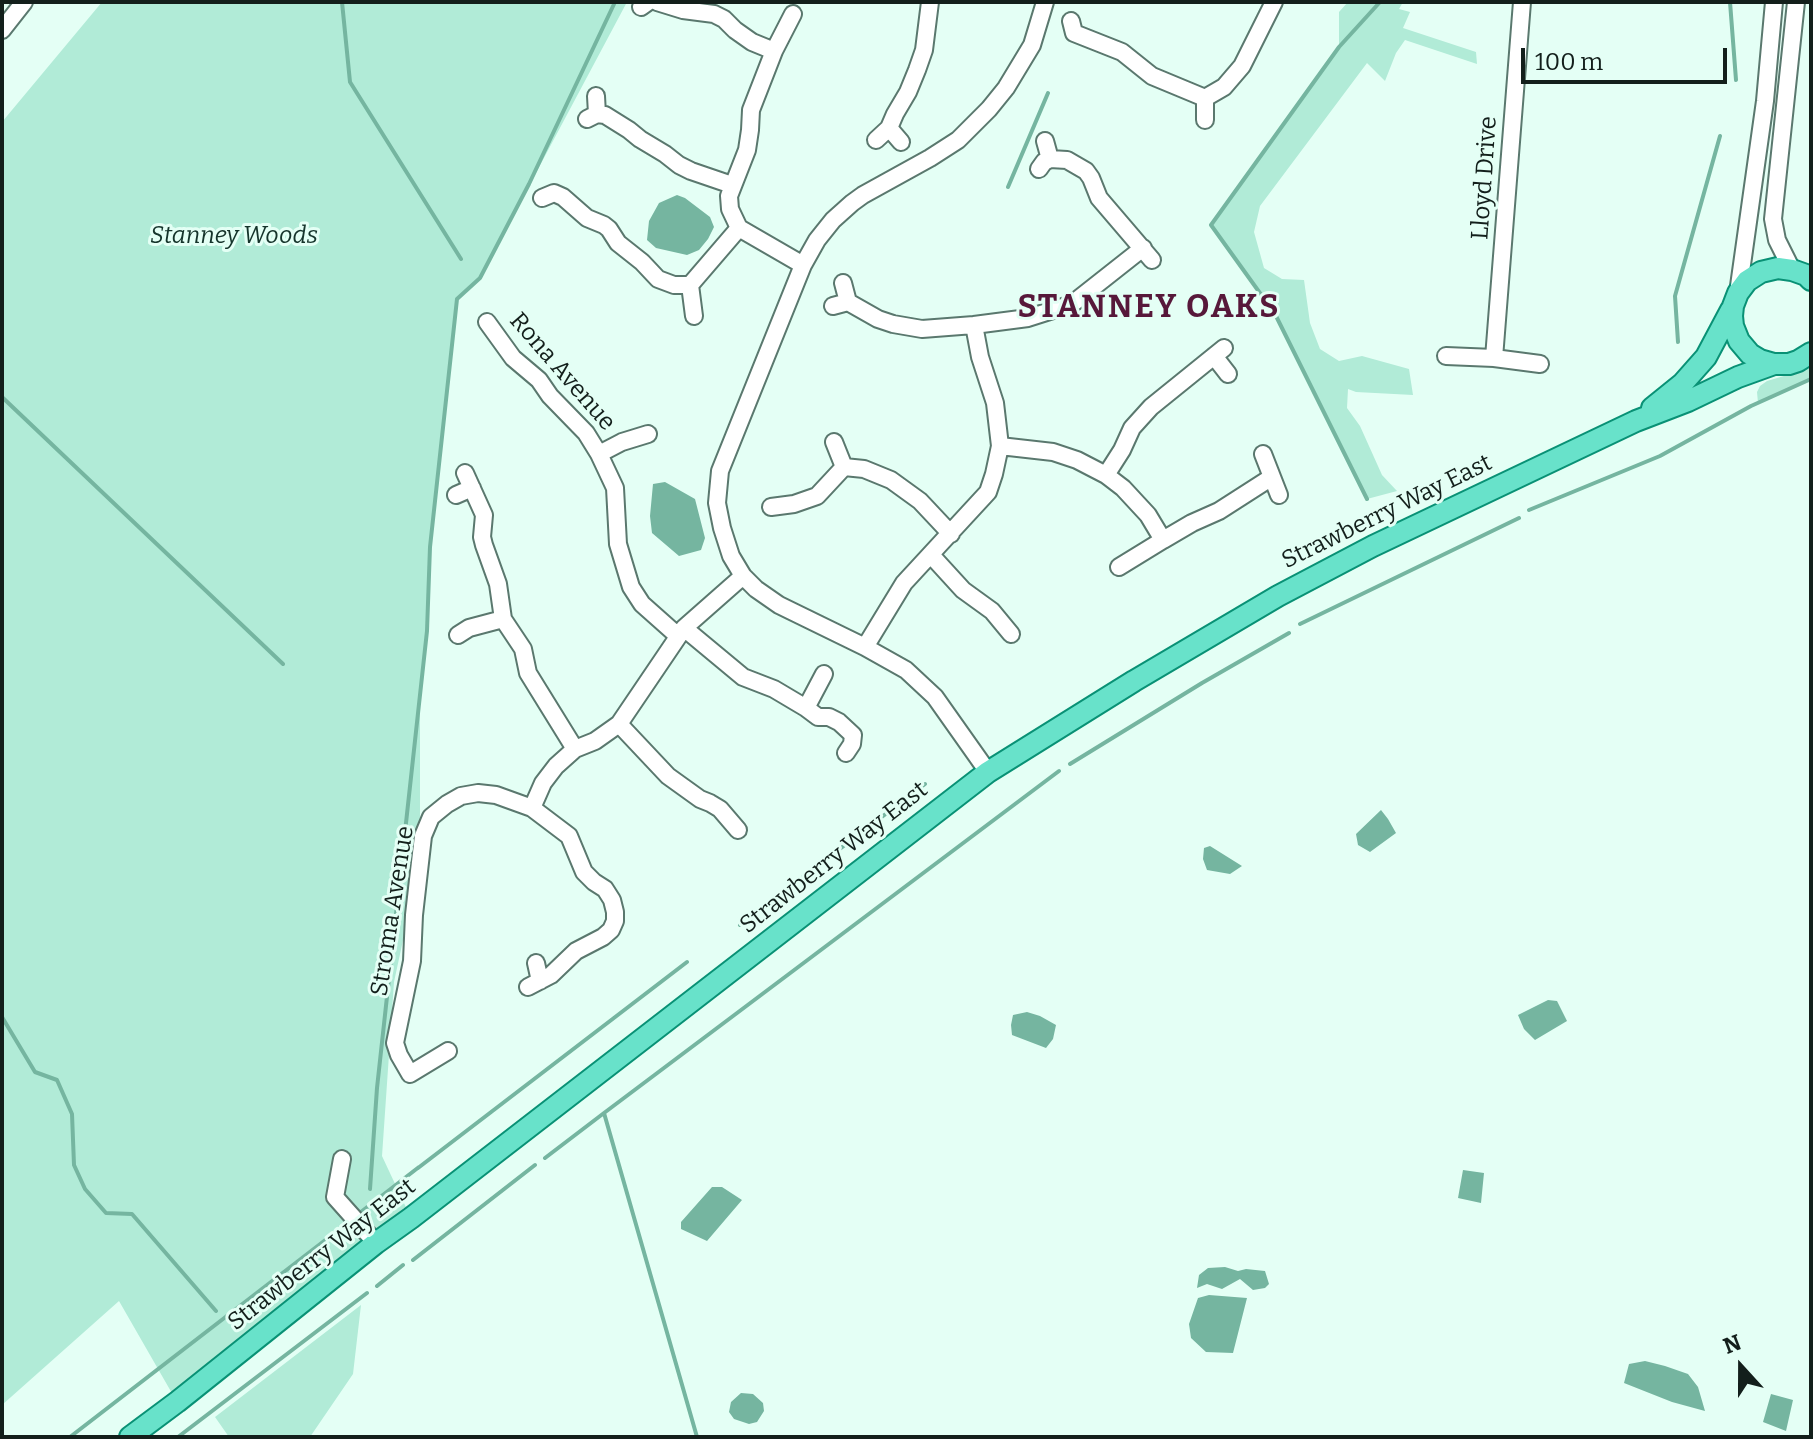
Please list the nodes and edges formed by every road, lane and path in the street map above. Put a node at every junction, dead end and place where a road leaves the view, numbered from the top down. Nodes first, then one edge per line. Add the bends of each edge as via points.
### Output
1 (24, 2) edge
2 (930, 2) edge
3 (1045, 2) edge
4 (1274, 2) edge
5 (1522, 2) edge
6 (1774, 2) edge
7 (1796, 2) edge
8 (649, 4) edge
9 (793, 14) dead end
10 (2, 30) edge
11 (1069, 33) dead end
12 (774, 51) junction
13 (596, 96) dead end
14 (1205, 98) junction
15 (1205, 120) dead end
16 (889, 128) junction
17 (876, 140) dead end
18 (1045, 141) dead end
19 (901, 142) dead end
20 (732, 185) junction
21 (551, 190) dead end
22 (739, 228) junction
23 (803, 265) junction
24 (1805, 275) edge
25 (843, 283) dead end
26 (690, 285) junction
27 (1735, 299) junction
28 (694, 316) dead end
29 (487, 322) dead end
30 (974, 325) junction
31 (1811, 353) edge
32 (1446, 356) dead end
33 (1494, 358) junction
34 (1540, 364) dead end
35 (1774, 364) junction
36 (1228, 374) dead end
37 (1636, 421) junction
38 (648, 434) dead end
39 (834, 442) dead end
40 (1000, 446) junction
41 (599, 454) junction
42 (1263, 454) dead end
43 (844, 467) junction
44 (1106, 475) junction
45 (1272, 477) junction
46 (456, 495) dead end
47 (1279, 495) dead end
48 (771, 507) dead end
49 (951, 534) junction
50 (1163, 540) junction
51 (931, 555) junction
52 (1119, 567) dead end
53 (743, 576) junction
54 (503, 619) junction
55 (681, 632) junction
56 (458, 635) dead end
57 (1009, 635) dead end
58 (865, 647) junction
59 (824, 674) dead end
60 (806, 708) junction
61 (619, 724) junction
62 (575, 749) junction
63 (846, 753) dead end
64 (988, 772) junction
65 (532, 808) junction
66 (738, 830) dead end
67 (536, 963) dead end
68 (448, 1051) dead end
69 (342, 1159) dead end
70 (376, 1243) junction
71 (130, 1437) edge

1 - 10 street
2 - 16 street via 924,50
3 - 23 street via 1032,45 989,109 958,140 852,203 817,240
4 - 14 street via 1242,66 1224,87
5 - 33 street, Lloyd Drive
6 - 27 street
7 - 24 street via 1773,219 1777,240
8 - 12 street via 714,14
9 - 12 street
11 - 14 street via 1122,52 1152,76
12 - 20 street via 751,110 747,150
13 - 20 street via 592,116 605,115 679,165
14 - 15 street
16 - 17 street
16 - 19 street
18 - 30 street via 1044,164 1067,160 1086,171 1099,198 1148,254 1072,304 1028,318
20 - 22 street via 730,209
21 - 26 street via 609,229 658,279
22 - 23 street
22 - 26 street
23 - 53 street via 720,471 717,503 722,528
24 - 27 main road via 1778,268 1761,272
25 - 30 street via 841,304 855,304 893,324 935,329
26 - 28 street
27 - 35 main road via 1733,326 1739,341 1750,354
27 - 37 main road, Strawberry Way East via 1696,369
29 - 41 street, Rona Avenue
30 - 40 street via 995,403
31 - 35 main road, Strawberry Way East
32 - 33 street
33 - 34 street
35 - 37 main road, Strawberry Way East
36 - 44 street via 1219,352 1151,407 1132,428
37 - 64 main road, Strawberry Way East via 1278,596
38 - 41 street, Rona Avenue
39 - 43 street
40 - 44 street via 1053,452
40 - 49 street via 988,492
41 - 55 street, Rona Avenue via 615,488 618,544 631,587 642,604
42 - 45 street
43 - 48 street via 817,496
43 - 49 street via 891,480
44 - 50 street via 1148,515
45 - 47 street
45 - 50 street
46 - 54 street via 469,480 484,515 482,537
49 - 51 street
50 - 52 street
51 - 57 street via 963,590 992,611
51 - 58 street via 904,583
53 - 55 street
53 - 58 street via 779,605
54 - 56 street
54 - 62 street via 523,649 528,673
55 - 60 street, Rona Avenue via 743,677
55 - 61 street
58 - 64 street via 906,670 935,697
59 - 60 street
60 - 63 street, Rona Avenue via 859,735
61 - 62 street
61 - 66 street via 668,776 720,809
62 - 65 street via 543,783
64 - 70 main road, Strawberry Way East
65 - 67 street via 569,836 584,872 605,889 615,912 611,930 534,984
65 - 68 street, Stroma Avenue via 496,795 461,796 431,817 423,836 412,961 395,1043 410,1074
69 - 70 street via 335,1197
70 - 71 main road, Strawberry Way East

